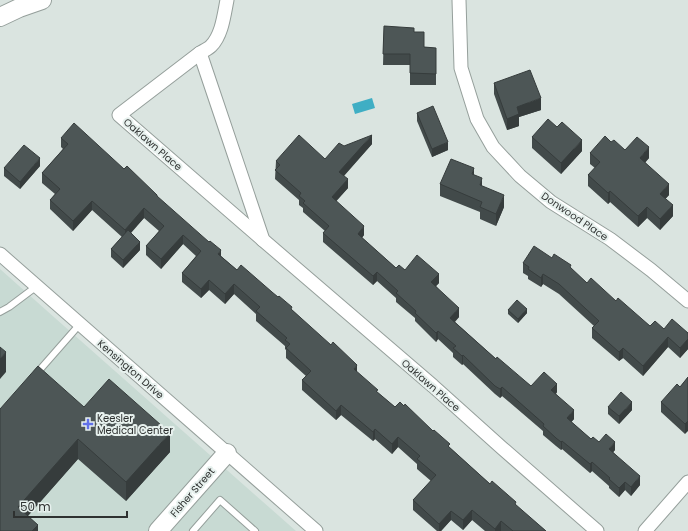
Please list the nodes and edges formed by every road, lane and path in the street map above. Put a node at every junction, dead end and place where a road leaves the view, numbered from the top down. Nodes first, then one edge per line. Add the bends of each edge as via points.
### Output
1 (42, 0) edge
2 (227, 0) edge
3 (459, 0) edge
4 (0, 17) edge
5 (200, 54) junction
6 (263, 240) junction
7 (0, 254) edge
8 (36, 286) junction
9 (688, 301) edge
10 (0, 312) edge
11 (80, 324) junction
12 (35, 375) edge
13 (227, 453) junction
14 (688, 482) edge
15 (158, 531) edge
16 (193, 531) edge
17 (255, 531) edge
18 (316, 531) edge
19 (597, 531) edge
20 (645, 531) edge

1 - 4 street
2 - 5 street, Oaklawn Place via 223,22 216,38 210,47
3 - 9 street, Donwood Place via 461,68 476,119 493,147 520,176 551,202 610,240
5 - 6 street
5 - 6 street, Oaklawn Place via 119,115
6 - 19 street, Oaklawn Place via 434,386
7 - 8 street, Kensington Drive
8 - 10 lane
8 - 11 street, Kensington Drive
11 - 12 lane
11 - 13 street, Kensington Drive
13 - 15 street, Fisher Street
13 - 18 street, Kensington Drive
14 - 20 street
16 - 17 lane via 220,500

